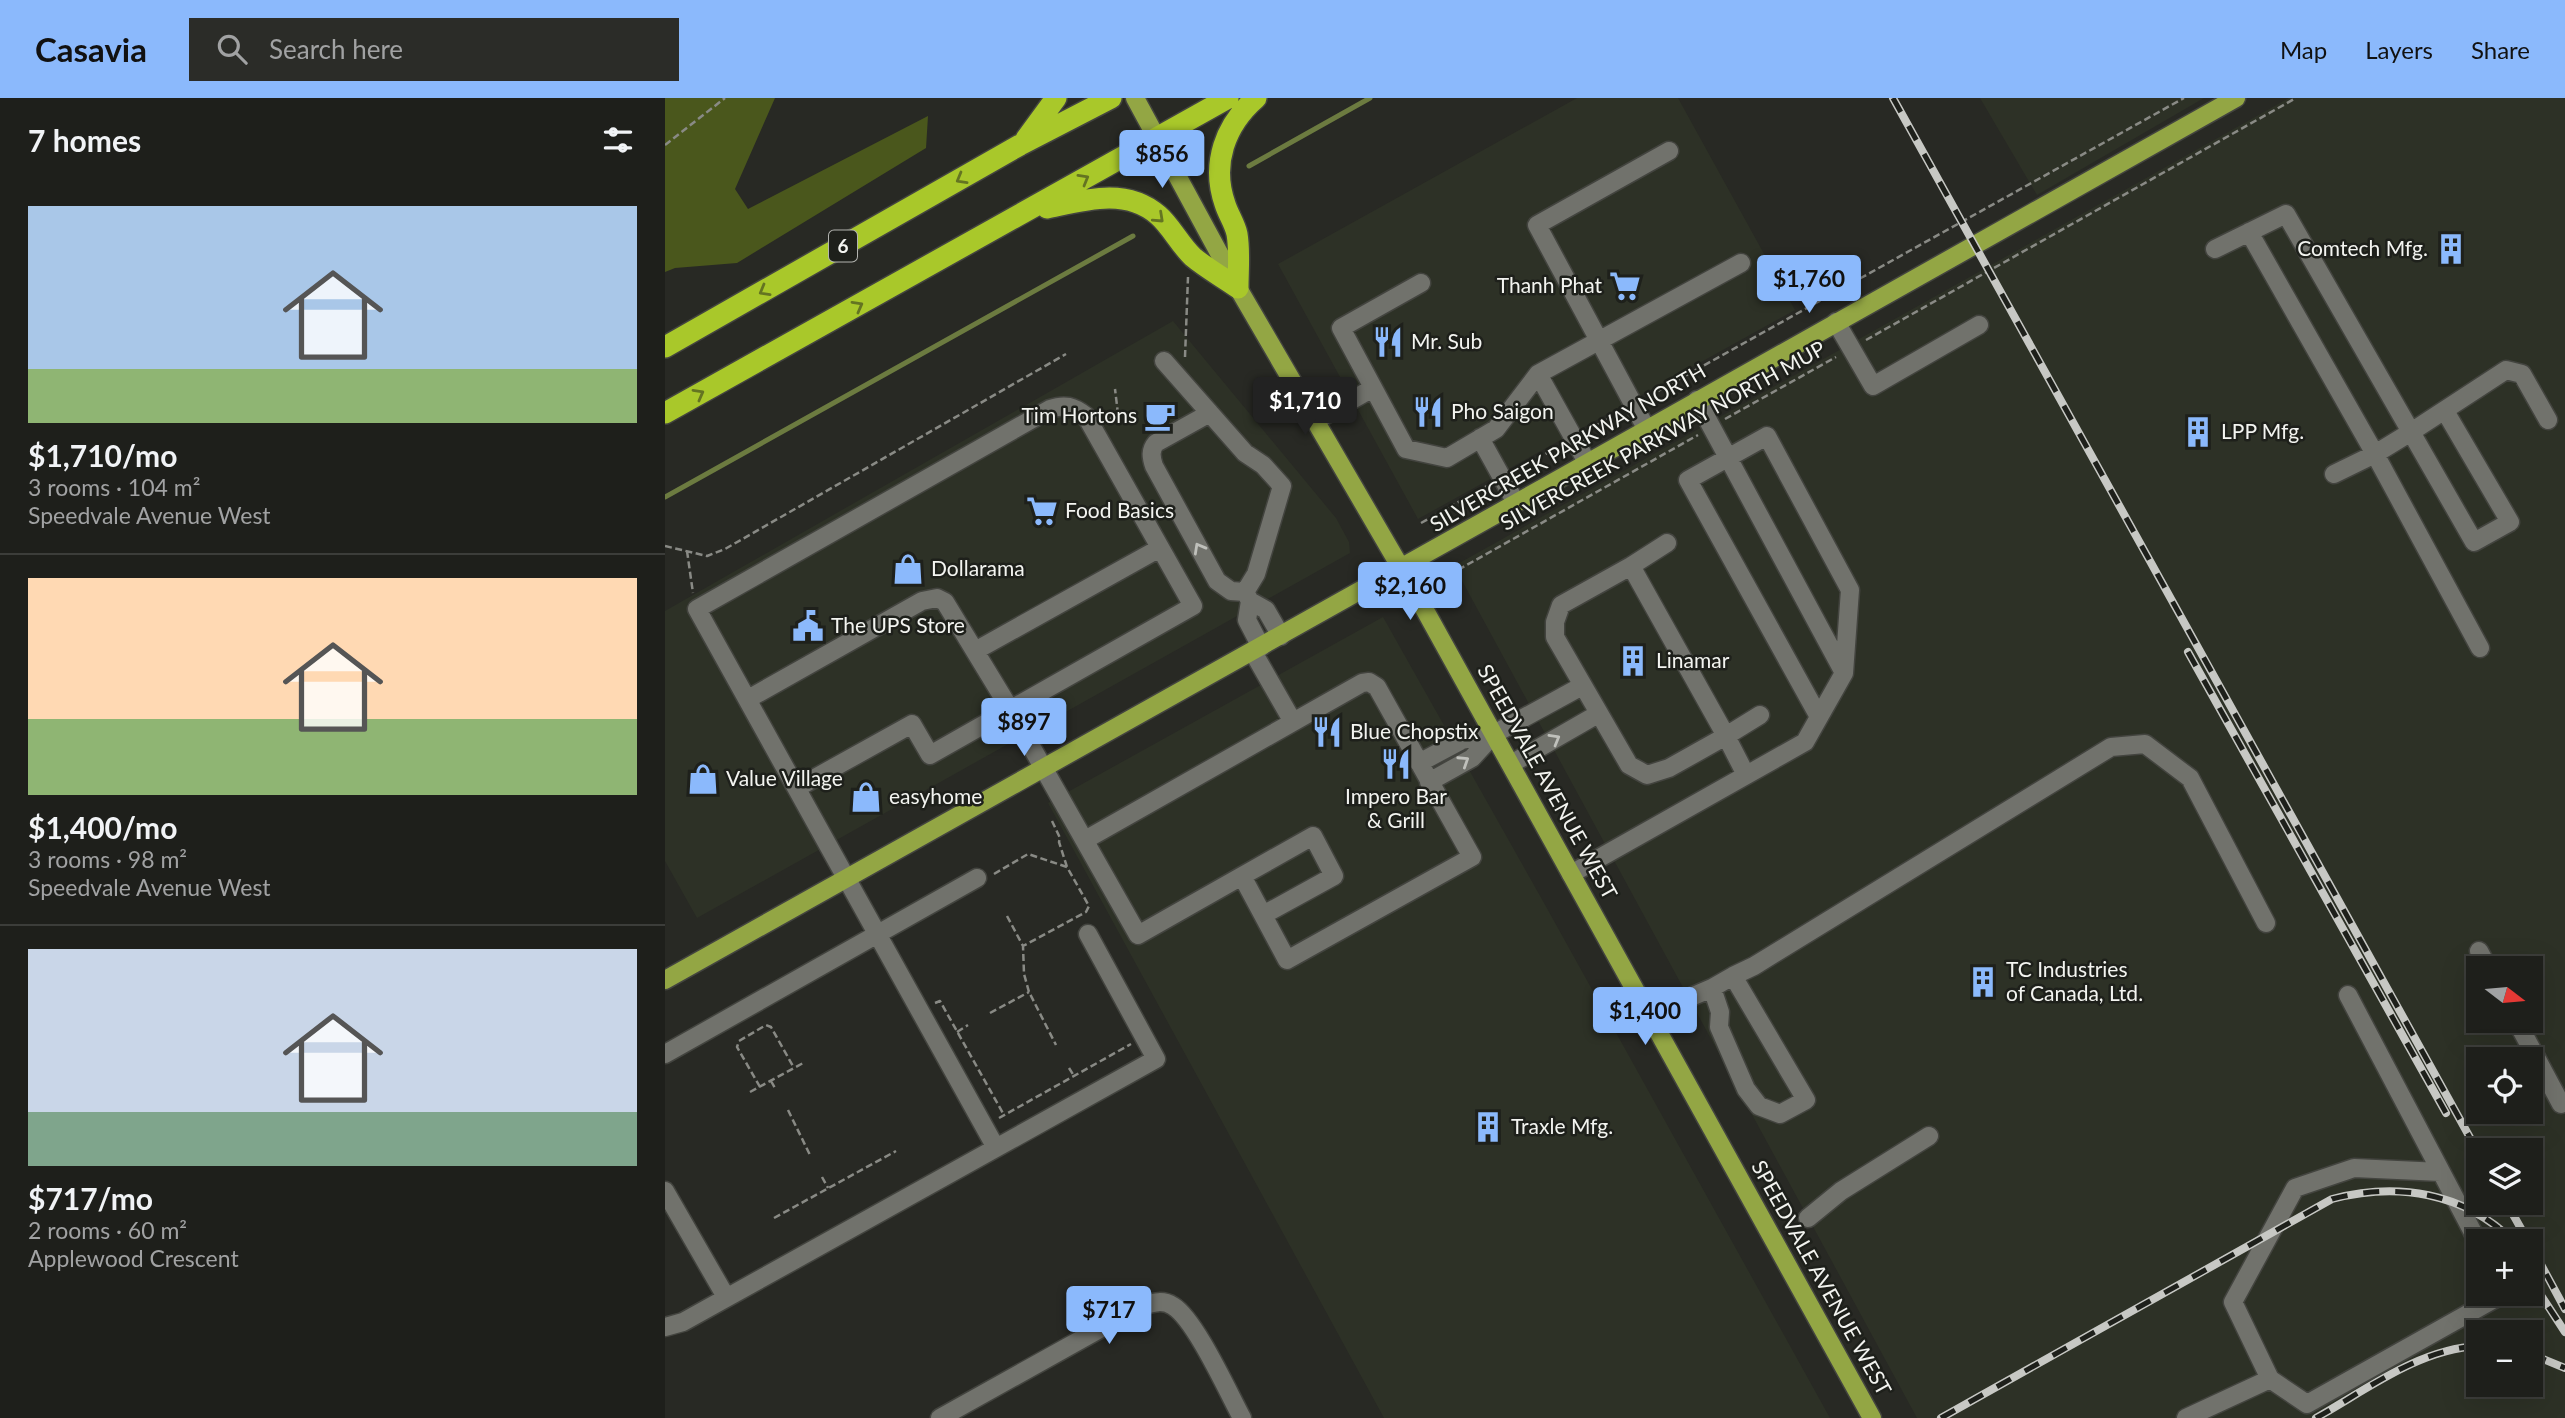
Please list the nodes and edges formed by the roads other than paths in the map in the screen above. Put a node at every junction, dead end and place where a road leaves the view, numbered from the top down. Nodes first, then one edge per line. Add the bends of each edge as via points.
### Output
1 (1056, 98) edge
2 (1111, 98) edge
3 (1135, 98) edge
4 (1228, 98) edge
5 (1256, 98) edge
6 (2236, 98) edge
7 (1156, 139) junction
8 (1020, 145) junction
9 (1669, 151) dead end
10 (1025, 213) junction
11 (2249, 232) junction
12 (2215, 249) dead end
13 (1741, 263) dead end
14 (1421, 283) dead end
15 (1238, 288) junction
16 (1836, 322) junction
17 (1979, 325) dead end
18 (1600, 342) junction
19 (665, 347) edge
20 (1168, 366) road end
21 (1538, 374) junction
22 (1373, 388) junction
23 (1697, 400) junction
24 (2445, 411) junction
25 (665, 413) edge
26 (1210, 413) junction
27 (2548, 419) dead end
28 (1317, 420) junction
29 (1646, 428) junction
30 (2411, 432) junction
31 (1481, 438) junction
32 (2375, 454) junction
33 (1728, 457) junction
34 (1587, 462) junction
35 (2334, 474) dead end
36 (1516, 503) junction
37 (1667, 543) dead end
38 (1160, 548) junction
39 (1631, 566) junction
40 (1402, 569) junction
41 (1247, 596) junction
42 (1281, 636) junction
43 (2480, 648) dead end
44 (1257, 650) junction
45 (975, 651) junction
46 (1844, 673) junction
47 (1582, 686) junction
48 (748, 699) junction
49 (1010, 709) junction
50 (1598, 714) junction
51 (1760, 715) dead end
52 (1819, 717) junction
53 (1293, 722) junction
54 (1494, 734) junction
55 (1726, 736) junction
56 (1419, 763) junction
57 (1511, 764) junction
58 (1044, 769) junction
59 (1746, 775) junction
60 (1429, 782) junction
61 (797, 788) junction
62 (1085, 840) junction
63 (1571, 874) junction
64 (1241, 876) junction
65 (848, 878) junction
66 (984, 880) road end
67 (1263, 915) junction
68 (2266, 923) dead end
69 (1088, 934) dead end
70 (877, 935) junction
71 (2479, 951) dead end
72 (2482, 956) edge
73 (1734, 976) junction
74 (665, 980) edge
75 (1712, 988) junction
76 (2349, 995) dead end
77 (1649, 1015) junction
78 (2523, 1033) edge
79 (665, 1054) edge
80 (2561, 1104) dead end
81 (1929, 1136) dead end
82 (996, 1148) junction
83 (2441, 1171) junction
84 (665, 1191) edge
85 (1808, 1218) dead end
86 (2471, 1229) edge
87 (726, 1297) junction
88 (2482, 1306) edge
89 (665, 1327) edge
90 (2270, 1379) junction
91 (940, 1418) edge
92 (1242, 1418) edge
93 (1872, 1418) edge
94 (2186, 1418) edge

1 - 8 highway
2 - 8 highway, 6
3 - 7 main road, SPEEDVALE AVENUE WEST
4 - 7 highway
5 - 15 highway via 1235,119 1218,165 1224,202 1237,232
6 - 16 main road, SILVERCREEK PARKWAY NORTH
10 -> 7 highway
7 - 15 main road, SPEEDVALE AVENUE WEST
8 -> 19 highway, 6
9 - 18 street via 1537,225
10 -> 15 highway via 1099,197 1140,204 1157,214 1193,256
25 -> 10 highway
11 - 12 street
11 - 30 street via 2286,214
11 - 32 street
13 - 18 street
14 - 22 street via 1341,328
15 - 28 main road, SPEEDVALE AVENUE WEST
16 - 17 street via 1873,386
16 - 23 main road, SILVERCREEK PARKWAY NORTH
18 - 21 street
18 - 29 street
20 - 26 street
21 - 31 street via 1496,429
21 - 34 street
22 - 28 street
22 - 31 street via 1406,449 1447,458
23 - 29 main road, SILVERCREEK PARKWAY NORTH
23 - 33 street
24 - 27 street via 2507,370 2522,374
24 - 30 street
24 - 30 street via 2510,522 2474,542
26 - 41 street via 1282,486
41 -> 26 street via 1217,581 1151,457 1156,443
28 - 40 main road, SPEEDVALE AVENUE WEST
29 - 34 main road, SILVERCREEK PARKWAY NORTH
30 - 32 street
31 - 36 street
32 - 35 street
32 - 43 street
33 - 46 street
33 - 46 street via 1767,436 1850,590
33 - 52 street via 1688,480
34 - 36 main road, SILVERCREEK PARKWAY NORTH
36 - 40 main road, SILVERCREEK PARKWAY NORTH
37 - 39 street
38 - 45 street
38 - 48 street via 1086,416 1063,405 1050,409 697,609
38 - 49 street via 1193,606
39 - 47 street via 1561,604 1555,637
39 - 55 street
40 - 42 main road, SILVERCREEK PARKWAY NORTH
40 - 54 main road, SPEEDVALE AVENUE WEST
41 - 42 street via 1266,610
41 - 44 street via 1247,620
42 - 44 main road, SILVERCREEK PARKWAY NORTH
44 - 53 street
44 - 58 main road, SILVERCREEK PARKWAY NORTH
45 - 48 street via 945,602 929,599
45 - 49 street
46 - 52 street
47 - 50 street
47 - 54 street
48 - 61 street
49 - 58 street
49 - 61 street via 930,755 912,724
50 - 55 street via 1629,765 1647,775
57 -> 50 street
51 - 55 street
52 - 59 street via 1805,742
53 - 56 street via 1370,682
53 - 62 street
54 - 56 street via 1462,740
54 - 57 main road, SPEEDVALE AVENUE WEST
60 -> 54 street via 1472,758
55 - 59 street
56 - 60 street
57 - 63 main road, SPEEDVALE AVENUE WEST
58 - 62 street
58 - 65 main road, SILVERCREEK PARKWAY NORTH
59 - 63 street
60 - 67 street via 1472,858 1287,960
61 - 65 street
62 - 64 street via 1137,935
63 - 77 main road, SPEEDVALE AVENUE WEST
64 - 67 street
64 - 67 street via 1313,836 1334,876
65 - 70 street
65 - 74 main road, SILVERCREEK PARKWAY NORTH
66 - 70 street
68 - 73 street via 2190,778 2145,744 2111,747
69 - 82 street via 1156,1059
70 - 79 street
70 - 82 street
71 - 72 street
73 - 75 street
73 - 75 street via 1806,1100 1780,1114 1759,1106 1746,1089 1719,1027 1720,1012
75 - 77 street
76 - 83 street
77 - 93 main road, SPEEDVALE AVENUE WEST
78 - 80 street
81 - 85 street via 1841,1191
82 - 87 street
83 - 86 street
83 - 90 street via 2354,1168 2295,1188 2233,1302
84 - 87 street
87 - 89 street
88 - 90 street via 2307,1404
90 - 94 street
91 - 92 street via 1141,1306 1159,1301 1173,1306 1189,1322

